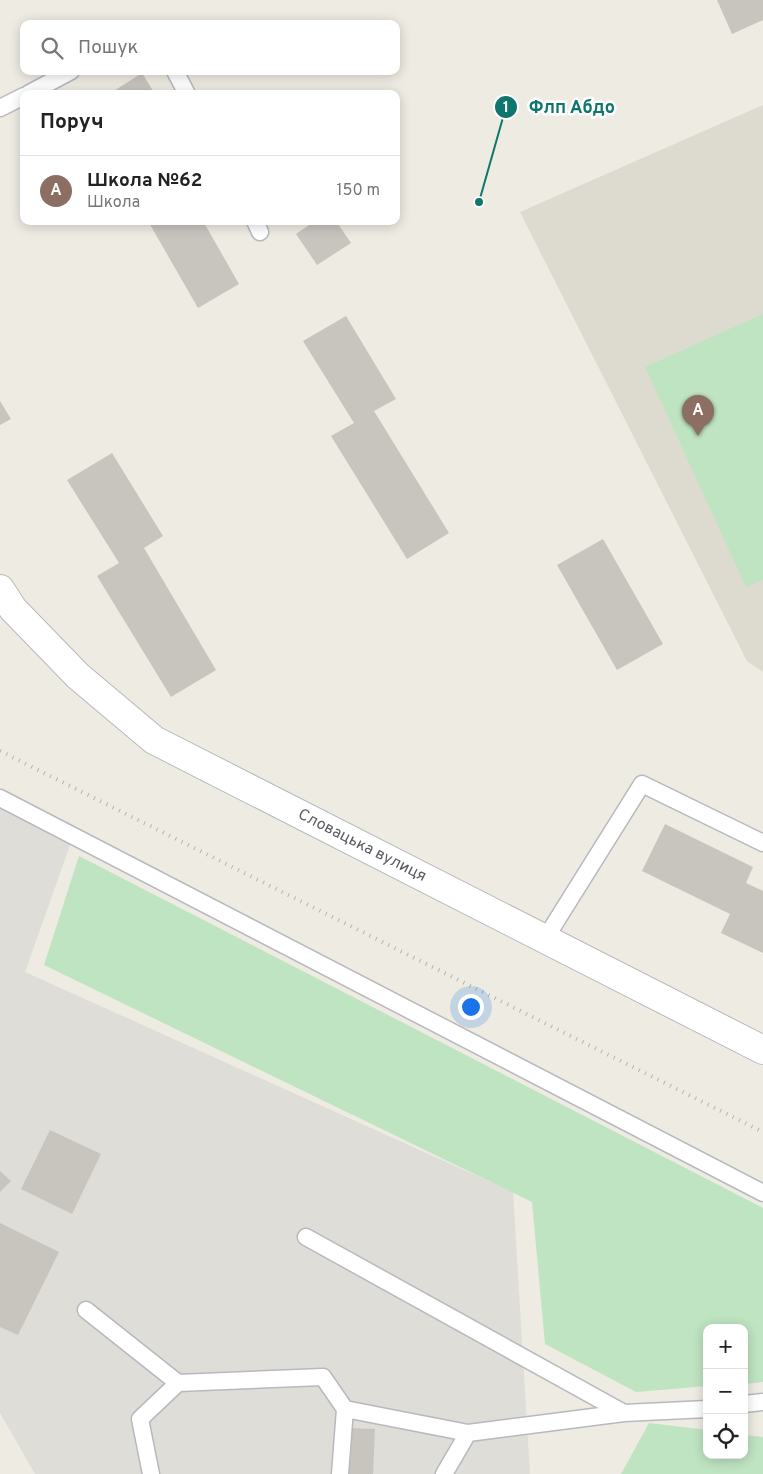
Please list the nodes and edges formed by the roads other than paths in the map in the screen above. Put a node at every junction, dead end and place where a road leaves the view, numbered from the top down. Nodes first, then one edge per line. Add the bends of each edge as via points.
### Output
1 (64, 75) edge
2 (177, 75) edge
3 (35, 90) edge
4 (185, 90) edge
5 (20, 98) edge
6 (0, 108) edge
7 (0, 589) edge
8 (0, 798) edge
9 (763, 843) edge
10 (545, 939) junction
11 (763, 1050) edge
12 (763, 1192) edge
13 (306, 1237) dead end
14 (86, 1310) dead end
15 (178, 1382) junction
16 (763, 1402) edge
17 (748, 1404) edge
18 (345, 1409) junction
19 (703, 1409) edge
20 (624, 1413) junction
21 (468, 1433) junction
22 (151, 1474) edge
23 (340, 1474) edge
24 (444, 1474) edge

1 - 3 lane
2 - 4 lane
5 - 6 lane
7 - 10 street, Словацька вулиця via 13,609 78,676 154,740
8 - 12 lane
9 - 10 lane via 642,784
10 - 11 street, Словацька вулиця
13 - 20 lane
14 - 15 lane
15 - 18 lane via 323,1377
15 - 22 lane via 140,1419
16 - 17 lane
18 - 21 lane
18 - 23 lane
19 - 20 lane
20 - 21 lane
21 - 24 lane

